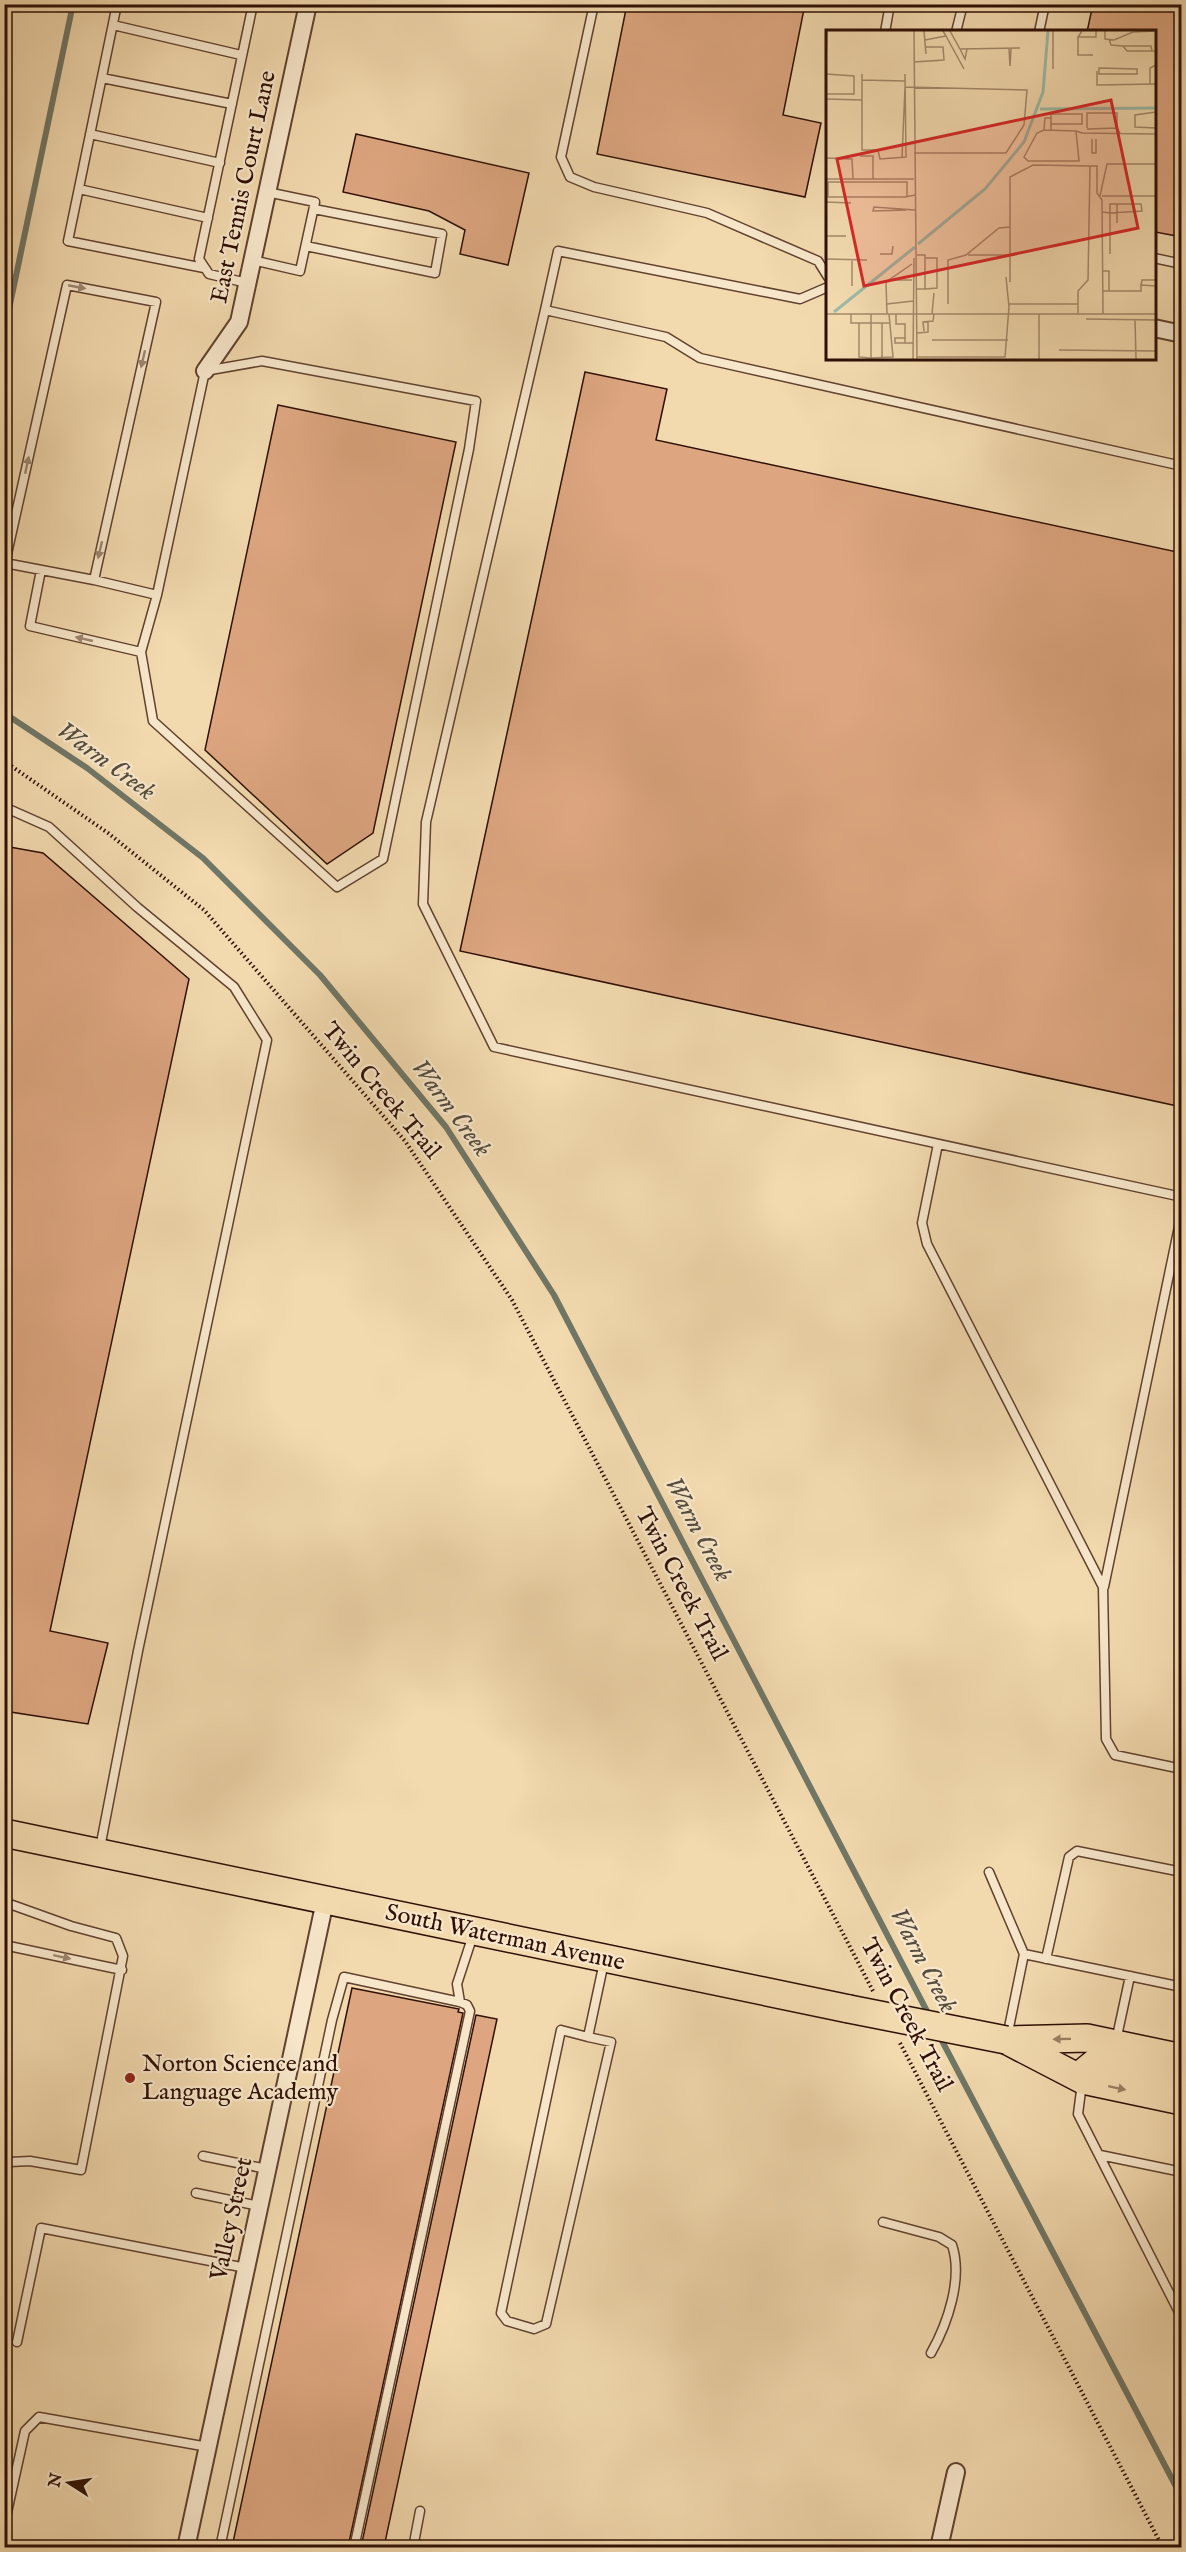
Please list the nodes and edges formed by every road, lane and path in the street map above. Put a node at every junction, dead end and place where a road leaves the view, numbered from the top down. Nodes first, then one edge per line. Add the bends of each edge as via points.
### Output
1 (117, 4) edge
2 (253, 4) edge
3 (308, 4) edge
4 (594, 4) edge
5 (890, 4) edge
6 (963, 4) edge
7 (1044, 4) edge
8 (113, 25) junction
9 (885, 30) edge
10 (956, 30) edge
11 (1039, 30) edge
12 (242, 55) junction
13 (102, 78) junction
14 (232, 104) junction
15 (90, 134) junction
16 (220, 163) junction
17 (79, 189) junction
18 (267, 192) junction
19 (314, 209) junction
20 (208, 218) junction
21 (306, 246) junction
22 (1156, 258) edge
23 (252, 260) junction
24 (1182, 264) edge
25 (204, 268) junction
26 (826, 274) edge
27 (247, 283) junction
28 (826, 288) edge
29 (545, 310) junction
30 (1156, 328) edge
31 (1182, 334) edge
32 (205, 371) junction
33 (1182, 466) edge
34 (41, 570) junction
35 (94, 579) junction
36 (157, 595) junction
37 (141, 652) junction
38 (4, 761) edge
39 (4, 807) edge
40 (938, 1144) junction
41 (1182, 1197) edge
42 (1182, 1212) edge
43 (1103, 1587) junction
44 (1182, 1769) edge
45 (4, 1833) edge
46 (99, 1853) junction
47 (989, 1872) dead end
48 (1182, 1872) edge
49 (325, 1900) junction
50 (4, 1902) edge
51 (474, 1931) junction
52 (4, 1946) edge
53 (1024, 1954) junction
54 (604, 1959) junction
55 (1046, 1959) junction
56 (122, 1970) junction
57 (1130, 1976) junction
58 (1182, 1987) edge
59 (876, 1998) dead end
60 (460, 2002) junction
61 (588, 2037) junction
62 (898, 2040) dead end
63 (1006, 2040) junction
64 (1115, 2044) junction
65 (1182, 2058) edge
66 (1083, 2080) junction
67 (1182, 2081) edge
68 (1182, 2101) edge
69 (1100, 2155) junction
70 (203, 2156) dead end
71 (4, 2169) edge
72 (267, 2169) junction
73 (1182, 2172) edge
74 (196, 2193) dead end
75 (259, 2206) junction
76 (883, 2222) dead end
77 (246, 2268) junction
78 (1182, 2305) edge
79 (1180, 2316) edge
80 (17, 2342) dead end
81 (931, 2353) dead end
82 (208, 2447) junction
83 (956, 2472) dead end
84 (420, 2511) dead end
85 (4, 2526) edge
86 (186, 2547) edge
87 (220, 2547) edge
88 (354, 2547) edge
89 (413, 2547) edge
90 (939, 2547) edge
91 (1163, 2547) edge

1 - 8 lane
2 - 12 lane
3 - 18 street, East Tennis Court Lane
4 - 26 lane via 561,157 570,177 594,187 707,213 818,261
5 - 9 lane
6 - 10 lane
7 - 11 lane
8 - 12 lane
8 - 13 lane
12 - 14 lane
13 - 14 lane
13 - 15 lane
14 - 16 lane
15 - 16 lane
15 - 17 lane
16 - 20 lane
17 - 20 lane
17 - 25 lane via 68,241
18 - 19 lane via 315,202
18 - 23 street, East Tennis Court Lane
19 - 21 lane
19 - 21 lane via 442,234 435,273
20 - 25 lane via 199,259
21 - 23 lane via 300,271
22 - 24 lane
23 - 27 street, East Tennis Court Lane
25 - 27 lane via 209,274
27 - 32 street, East Tennis Court Lane via 238,322
28 - 29 lane via 800,299 558,251
29 - 33 lane via 666,337 700,358
29 - 40 lane via 426,822 423,904 494,1047
30 - 31 street
32 - 36 lane
32 - 37 lane via 262,361 476,401 383,859 338,886 153,721
34 - 35 lane
34 -> 35 lane via 5,563 67,285 156,302
37 -> 34 lane via 30,626
35 - 36 lane
36 - 37 lane
38 - 59 path, Twin Creek Trail via 108,833 204,910 405,1141 512,1300
39 - 46 lane via 49,827 234,987 267,1040
40 - 41 lane
40 - 43 lane via 922,1223 927,1244
42 - 43 lane
43 - 44 lane via 1106,1739 1114,1755
45 - 46 main road, South Waterman Avenue
46 - 49 main road, South Waterman Avenue
47 - 53 lane
48 - 55 lane via 1077,1851 1069,1857
49 - 51 main road, South Waterman Avenue
49 - 72 street, Valley Street
50 - 56 lane via 116,1938 123,1956
51 - 54 main road, South Waterman Avenue
51 - 60 lane via 457,1984
52 -> 56 lane
53 - 55 lane
53 - 63 lane
54 - 61 lane
54 - 63 main road, South Waterman Avenue, bridge
55 - 57 lane
56 - 71 lane via 81,2170 30,2161 10,2162
57 - 58 lane
57 - 64 lane
60 - 87 lane via 344,1977
60 - 88 lane via 467,2006 470,2016
61 - 61 lane via 561,2030 501,2313 507,2321 534,2330 546,2324 611,2042
62 - 91 path, Twin Creek Trail
64 -> 63 main road, South Waterman Avenue via 1087,2038
63 - 66 main road, South Waterman Avenue
64 - 65 main road, South Waterman Avenue
66 - 67 main road via 1085,2071 1096,2062
66 -> 68 main road, South Waterman Avenue
66 - 69 lane via 1078,2114
69 - 73 lane
69 - 79 lane
70 - 72 lane
72 - 75 street, Valley Street
74 - 75 lane
75 - 77 street, Valley Street
76 - 81 lane via 931,2234 952,2245 957,2262 947,2318
77 - 80 lane via 41,2229
77 - 82 street, Valley Street
78 - 79 lane
82 - 85 lane via 39,2417 25,2431
82 - 86 street, Valley Street
83 - 90 street
84 - 89 lane

